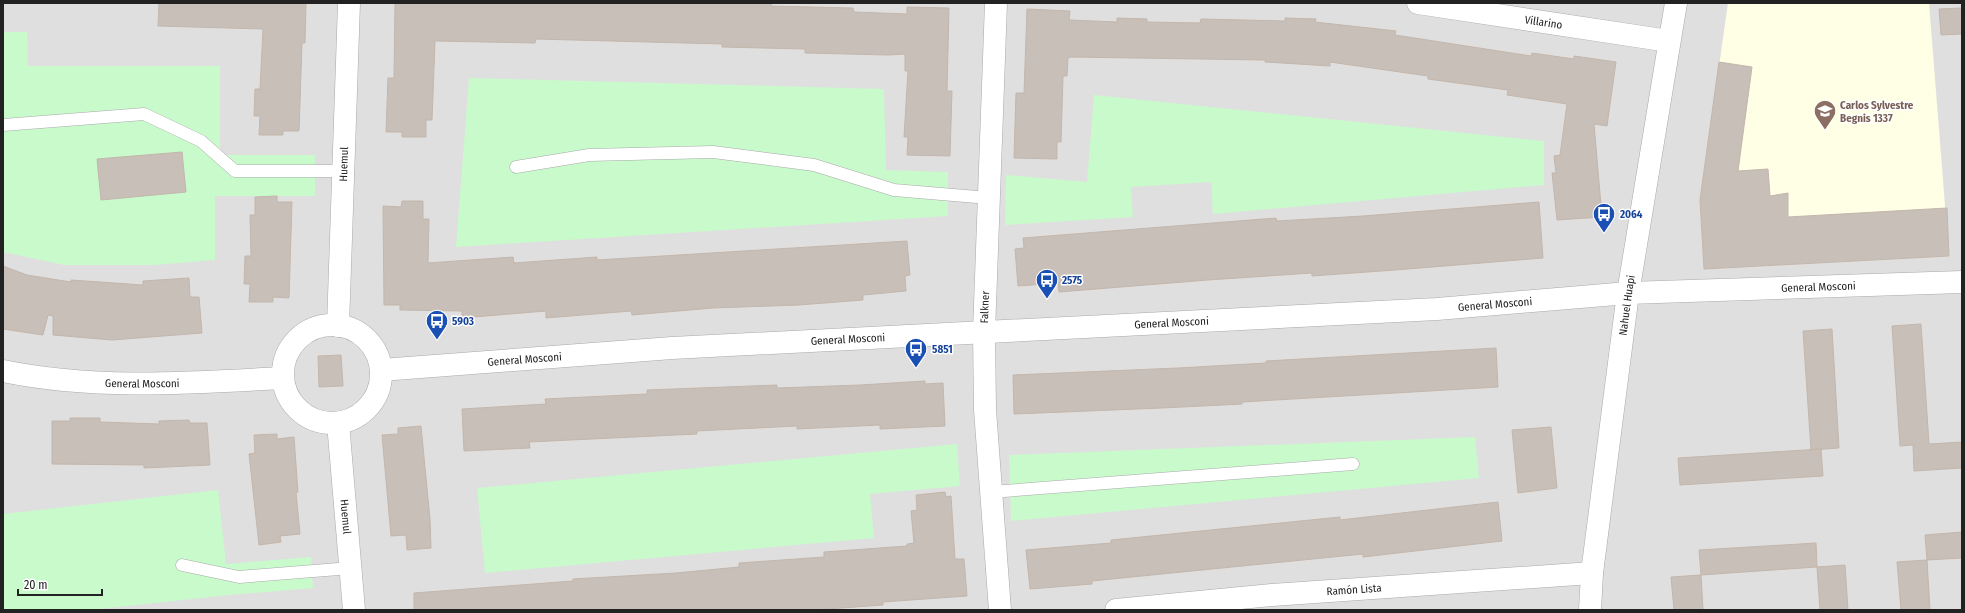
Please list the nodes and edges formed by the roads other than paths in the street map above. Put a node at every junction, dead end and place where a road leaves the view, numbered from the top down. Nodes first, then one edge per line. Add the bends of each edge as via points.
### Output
1 (349, 3) edge
2 (996, 3) edge
3 (1418, 3) edge
4 (1676, 3) edge
5 (1669, 41) junction
6 (3, 125) edge
7 (516, 167) dead end
8 (343, 171) junction
9 (989, 198) junction
10 (1962, 282) edge
11 (1628, 293) junction
12 (338, 326) junction
13 (984, 332) junction
14 (381, 370) junction
15 (3, 371) edge
16 (282, 378) junction
17 (338, 423) junction
18 (1353, 464) dead end
19 (991, 492) junction
20 (182, 566) dead end
21 (351, 568) junction
22 (1592, 573) junction
23 (1271, 602) edge
24 (354, 610) edge
25 (1000, 610) edge
26 (1116, 610) edge
27 (1590, 610) edge

1 - 8 street, Huemul
2 - 9 street, Falkner
3 - 5 street, Villarino
4 - 5 street, Nahuel Huapi
5 - 11 street, Nahuel Huapi
6 - 8 lane via 144,114 202,141 235,171
7 - 9 lane via 589,155 713,152 814,165 894,190
8 - 12 street, Huemul
9 - 13 street, Falkner
10 - 11 street, General Mosconi
11 - 13 street, General Mosconi via 1437,309
11 - 22 street, Nahuel Huapi
12 - 14 street via 354,331 368,340 377,354
12 - 16 street via 310,330 298,338 288,350
13 - 14 street, General Mosconi via 672,348
13 - 19 street, Falkner via 985,410
14 - 17 street via 380,385 375,399 365,411 352,419
15 - 16 street, General Mosconi via 59,380 115,383 182,383
16 - 17 street via 286,394 294,407 307,418 322,423
17 - 21 street, Huemul
18 - 19 lane
19 - 25 street, Falkner
20 - 21 lane via 239,577
21 - 24 street, Huemul
22 - 23 street, Ramón Lista
22 - 27 street, Nahuel Huapi
23 - 26 street, Ramón Lista

